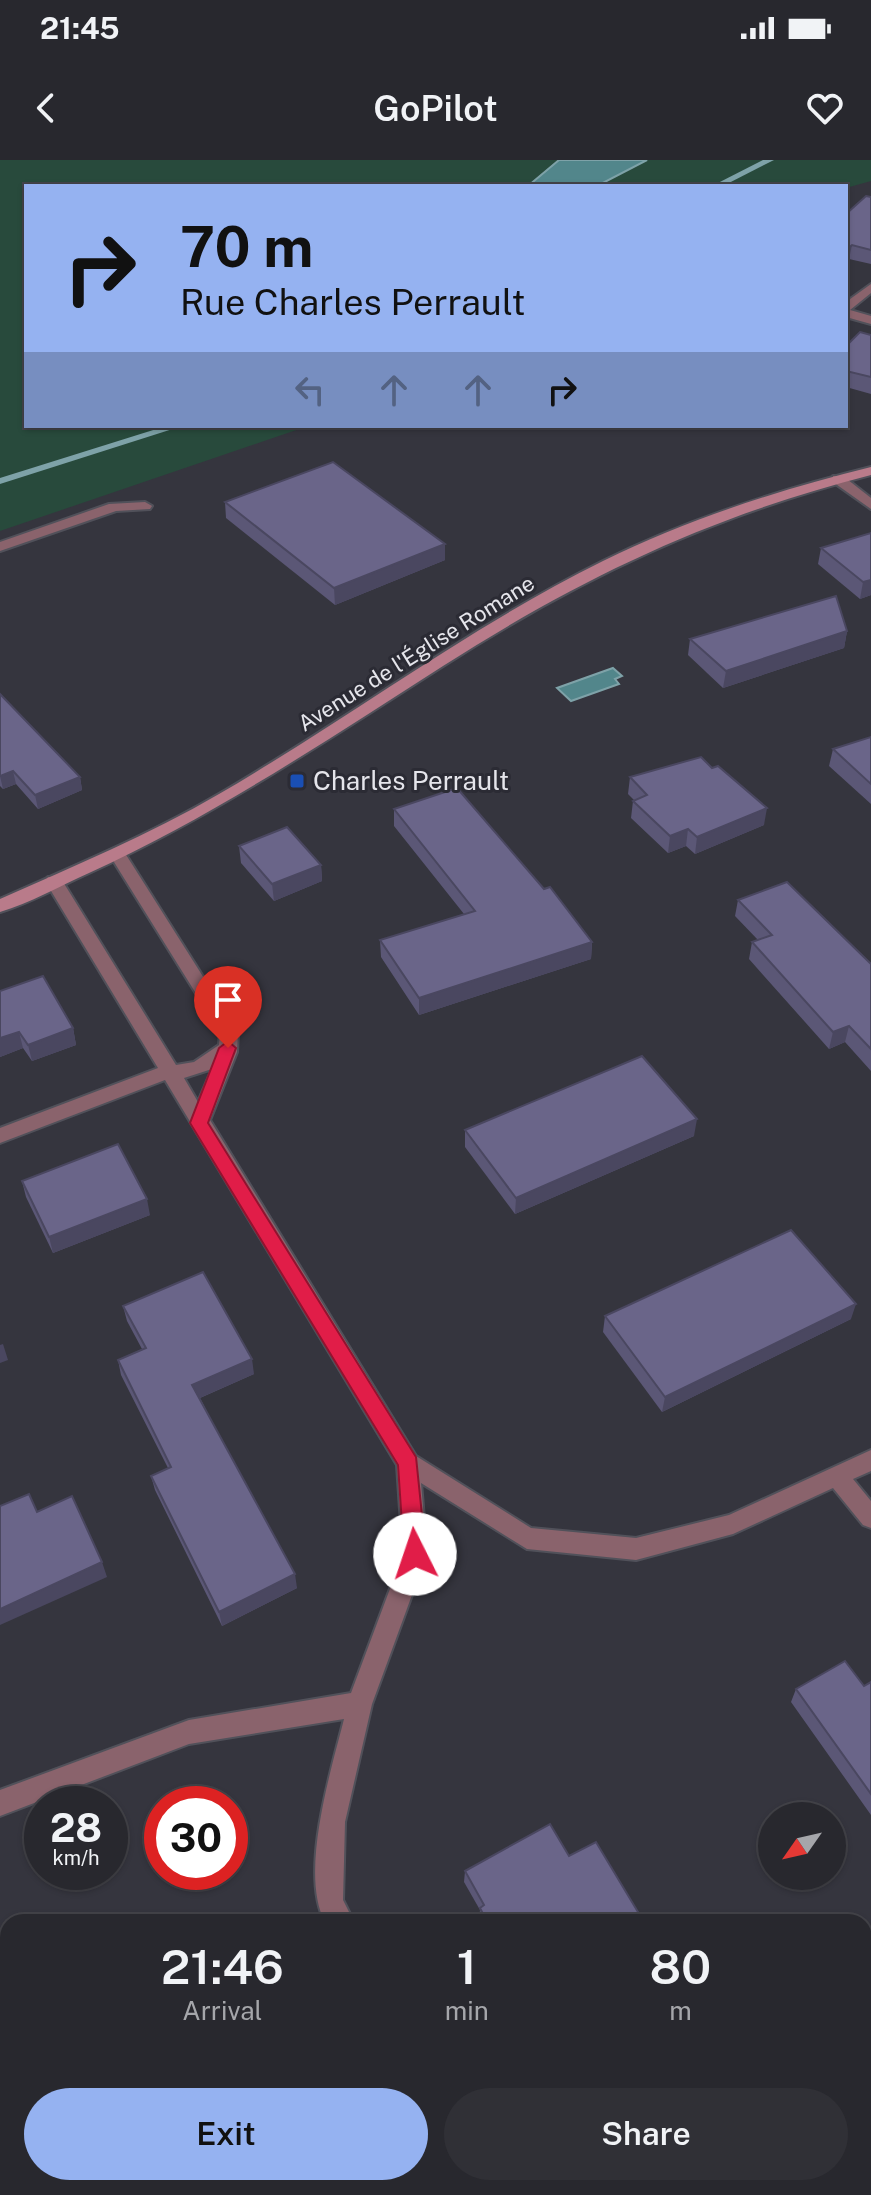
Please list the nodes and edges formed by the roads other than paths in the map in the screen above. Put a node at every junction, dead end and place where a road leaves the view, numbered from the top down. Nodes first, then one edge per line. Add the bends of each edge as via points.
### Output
1 (871, 287) edge
2 (848, 309) edge
3 (848, 312) edge
4 (871, 320) edge
5 (871, 471) edge
6 (838, 479) junction
7 (871, 505) edge
8 (145, 506) dead end
9 (0, 547) edge
10 (117, 854) junction
11 (54, 881) junction
12 (0, 906) edge
13 (228, 1048) junction
14 (168, 1072) junction
15 (199, 1123) junction
16 (0, 1136) edge
17 (871, 1460) edge
18 (408, 1463) junction
19 (837, 1476) junction
20 (871, 1518) edge
21 (360, 1704) junction
22 (0, 1803) edge
23 (336, 1914) edge

1 - 2 street
3 - 4 street
5 - 6 street, Avenue de l'Église Romane
6 - 7 street
6 - 10 street, Avenue de l'Église Romane via 701,524 588,574 221,799
8 - 9 street via 114,507
10 - 11 street, Avenue de l'Église Romane
10 - 13 street via 221,1016 229,1032
11 - 12 street, Avenue de l'Église Romane
11 - 14 street
13 - 14 street via 200,1067
13 - 15 street
14 - 15 street
14 - 16 street
15 - 18 street
17 - 19 street
18 - 19 street via 527,1538 636,1549 733,1524
18 - 21 street via 415,1554
19 - 20 street
21 - 22 street via 189,1732
21 - 23 street via 332,1822 329,1902

